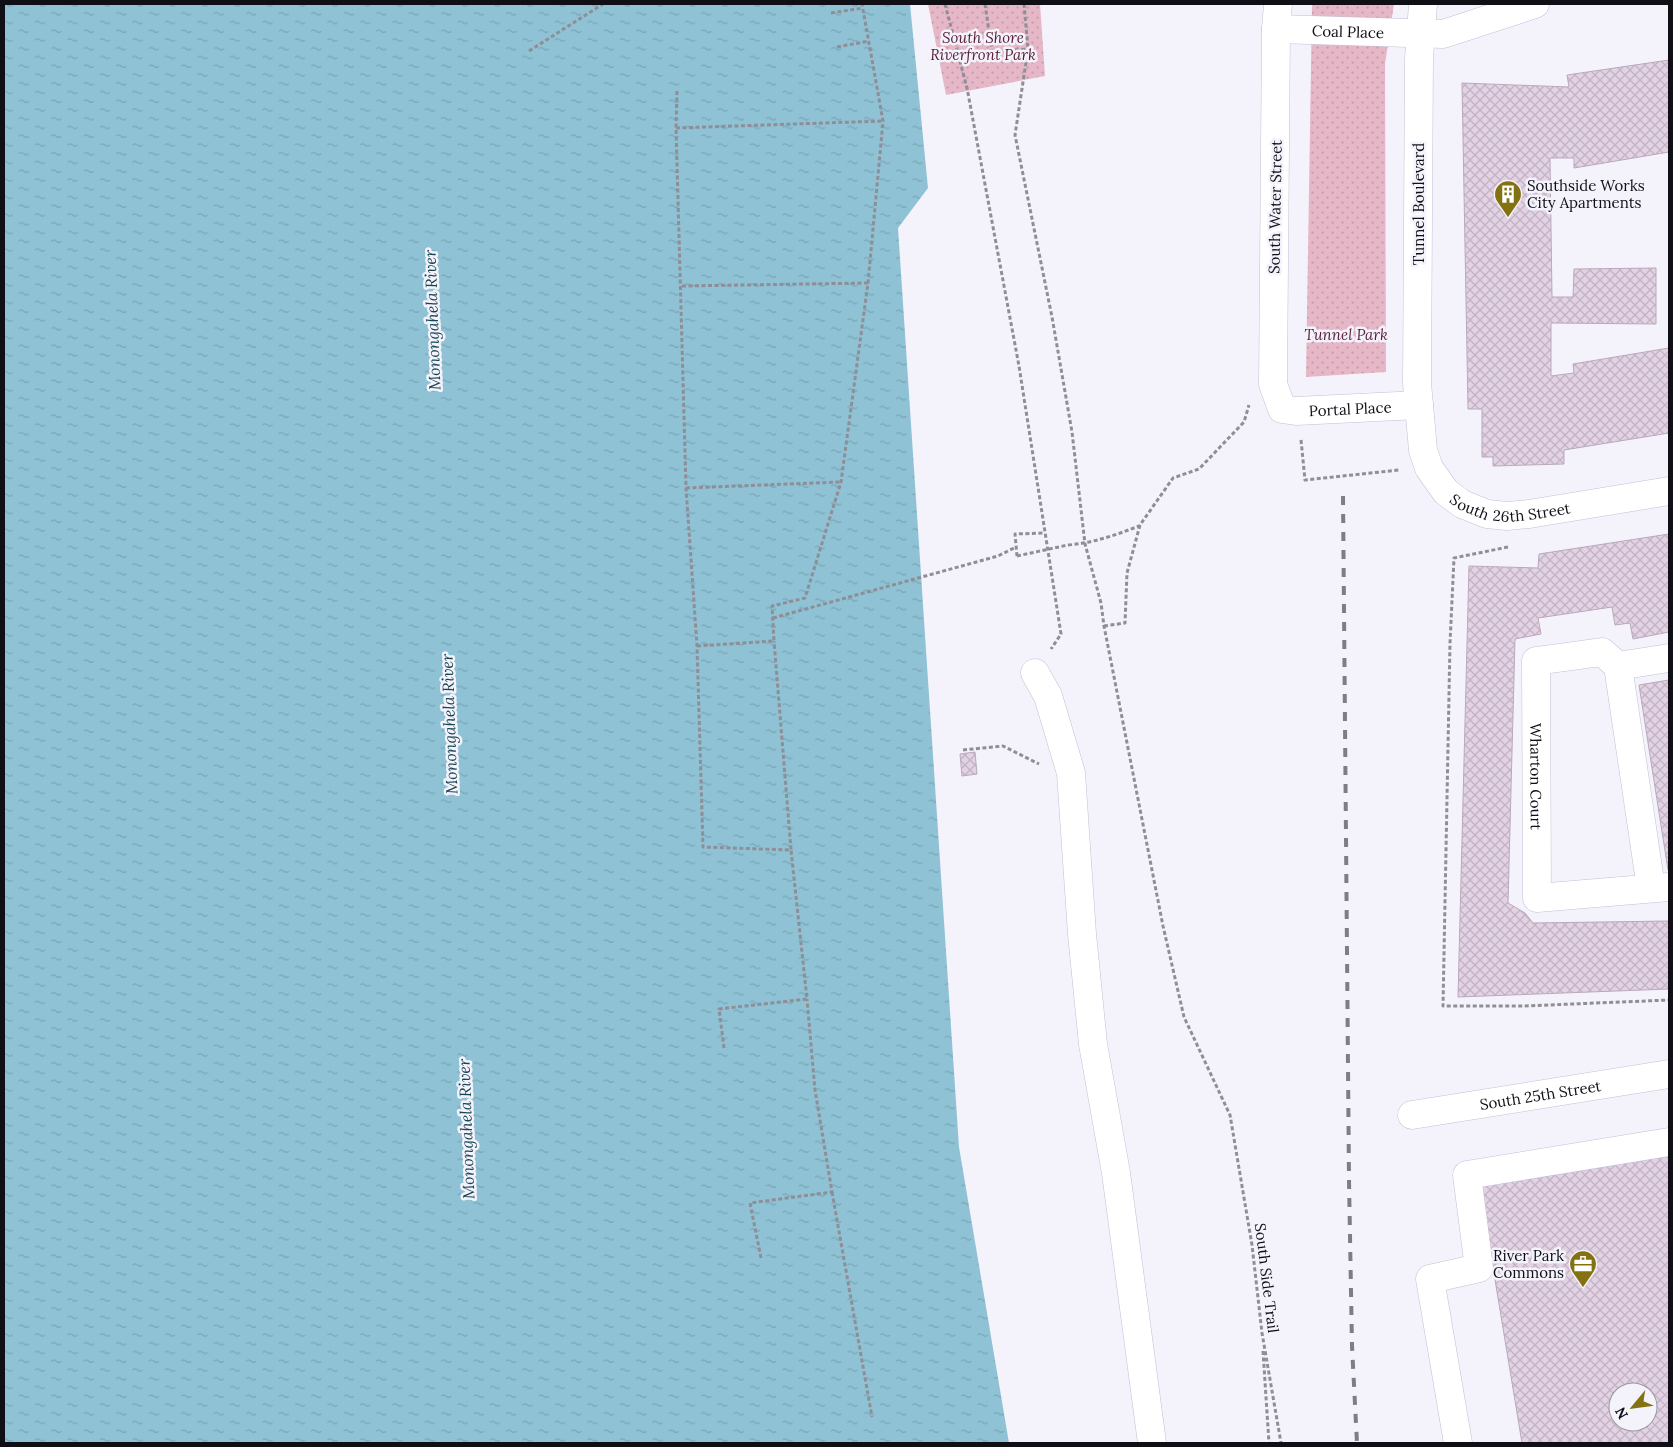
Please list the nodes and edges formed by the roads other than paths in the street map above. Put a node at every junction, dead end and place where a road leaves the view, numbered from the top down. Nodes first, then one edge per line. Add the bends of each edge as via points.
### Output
1 (1423, 4) edge
2 (1535, 4) edge
3 (1277, 16) edge
4 (1420, 32) junction
5 (1419, 405) junction
6 (1270, 408) joint
7 (1669, 491) edge
8 (1669, 658) edge
9 (1618, 666) junction
10 (1035, 673) road end
11 (1660, 887) edge
12 (1669, 1074) edge
13 (1412, 1115) dead end
14 (1669, 1142) edge
15 (1152, 1443) edge
16 (1458, 1443) edge

1 - 4 street, Tunnel Boulevard
2 - 4 street, Coal Place via 1443,34
3 - 4 street, Coal Place
3 - 6 street, South Water Street via 1273,384
4 - 5 street, Tunnel Boulevard via 1417,194
5 - 6 street, Portal Place via 1296,411
5 - 7 street, South 26th Street via 1423,450 1429,468 1446,492 1462,504 1487,514 1529,514
8 - 9 street
9 - 11 street
9 - 11 street, Wharton Court via 1602,652 1536,661 1536,898
10 - 15 street via 1048,696 1071,773 1093,1044 1116,1173
12 - 13 street, South 25th Street
14 - 16 street via 1467,1175 1479,1268 1430,1279

